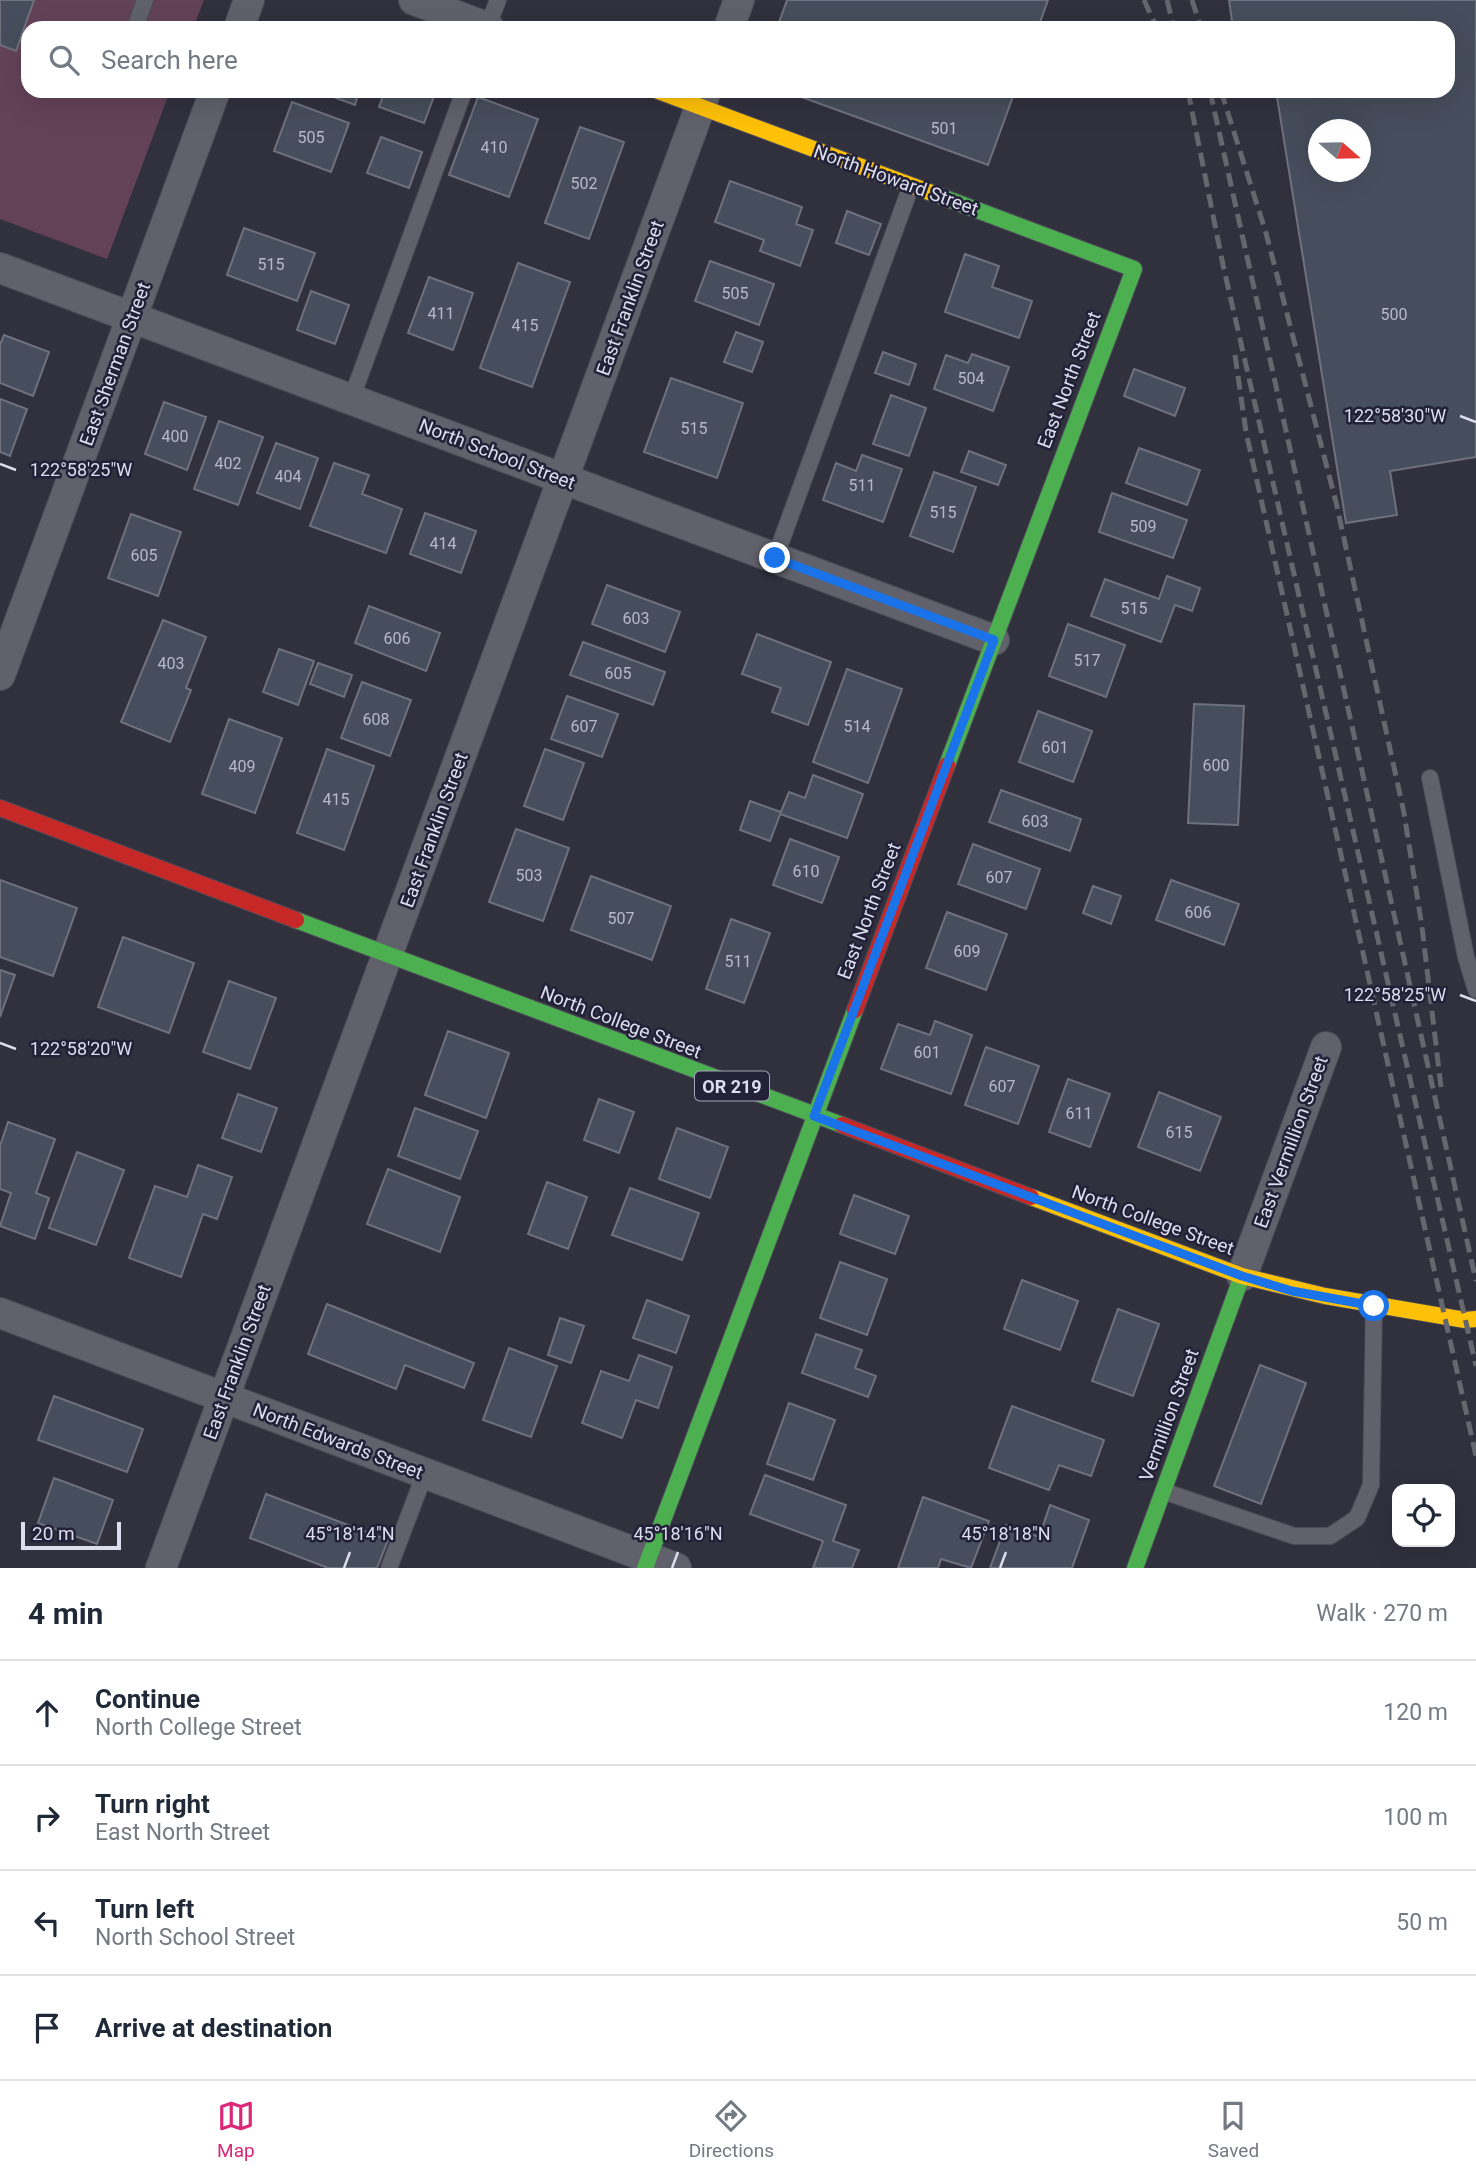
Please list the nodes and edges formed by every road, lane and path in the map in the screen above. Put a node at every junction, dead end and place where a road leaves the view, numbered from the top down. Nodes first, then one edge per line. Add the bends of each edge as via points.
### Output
1 (145, 0) edge
2 (249, 0) edge
3 (414, 0) edge
4 (498, 0) edge
5 (739, 0) edge
6 (138, 21) edge
7 (242, 21) edge
8 (470, 21) edge
9 (490, 21) edge
10 (732, 21) edge
11 (212, 98) edge
12 (461, 98) edge
13 (703, 99) edge
14 (911, 186) junction
15 (0, 268) edge
16 (1133, 269) joint
17 (132, 318) junction
18 (351, 400) junction
19 (563, 479) junction
20 (775, 558) junction
21 (994, 640) junction
22 (0, 675) edge
23 (1430, 778) dead end
24 (0, 808) edge
25 (387, 956) junction
26 (1476, 990) edge
27 (1326, 1047) dead end
28 (814, 1116) junction
29 (1242, 1276) junction
30 (1374, 1306) junction
31 (0, 1313) edge
32 (1476, 1319) edge
33 (224, 1398) junction
34 (425, 1473) junction
35 (1163, 1491) junction
36 (657, 1565) edge
37 (161, 1568) edge
38 (389, 1568) edge
39 (1135, 1568) edge

1 - 6 lane
2 - 7 street
3 - 8 street
4 - 9 lane
5 - 10 street
11 - 17 street, East Sherman Street
12 - 18 lane
13 - 14 street, North Howard Street
13 - 19 street, East Franklin Street
14 - 16 street, North Howard Street
14 - 20 lane
15 - 17 street, North School Street
16 - 21 street, East North Street
17 - 18 street, North School Street
17 - 22 street, East Sherman Street
18 - 19 street, North School Street
19 - 20 street, North School Street
19 - 25 street, East Franklin Street
20 - 21 street, North School Street
21 - 28 street, East North Street
23 - 26 lane
24 - 25 street, North College Street / OR 219
25 - 28 street, North College Street / OR 219
25 - 33 street, East Franklin Street
27 - 29 street, East Vermillion Street
28 - 29 street, North College Street / OR 219
28 - 36 street, East North Street
29 - 30 street, North College Street / OR 219 via 1292,1291
29 - 35 street, Vermillion Street
30 - 32 street, North College Street / OR 219
30 - 35 lane via 1371,1485 1357,1518 1330,1536 1294,1536
31 - 33 street, North Edwards Street
33 - 34 street, North Edwards Street
33 - 37 street, East Franklin Street
34 - 36 street, North Edwards Street
34 - 38 lane
35 - 39 street, Vermillion Street

